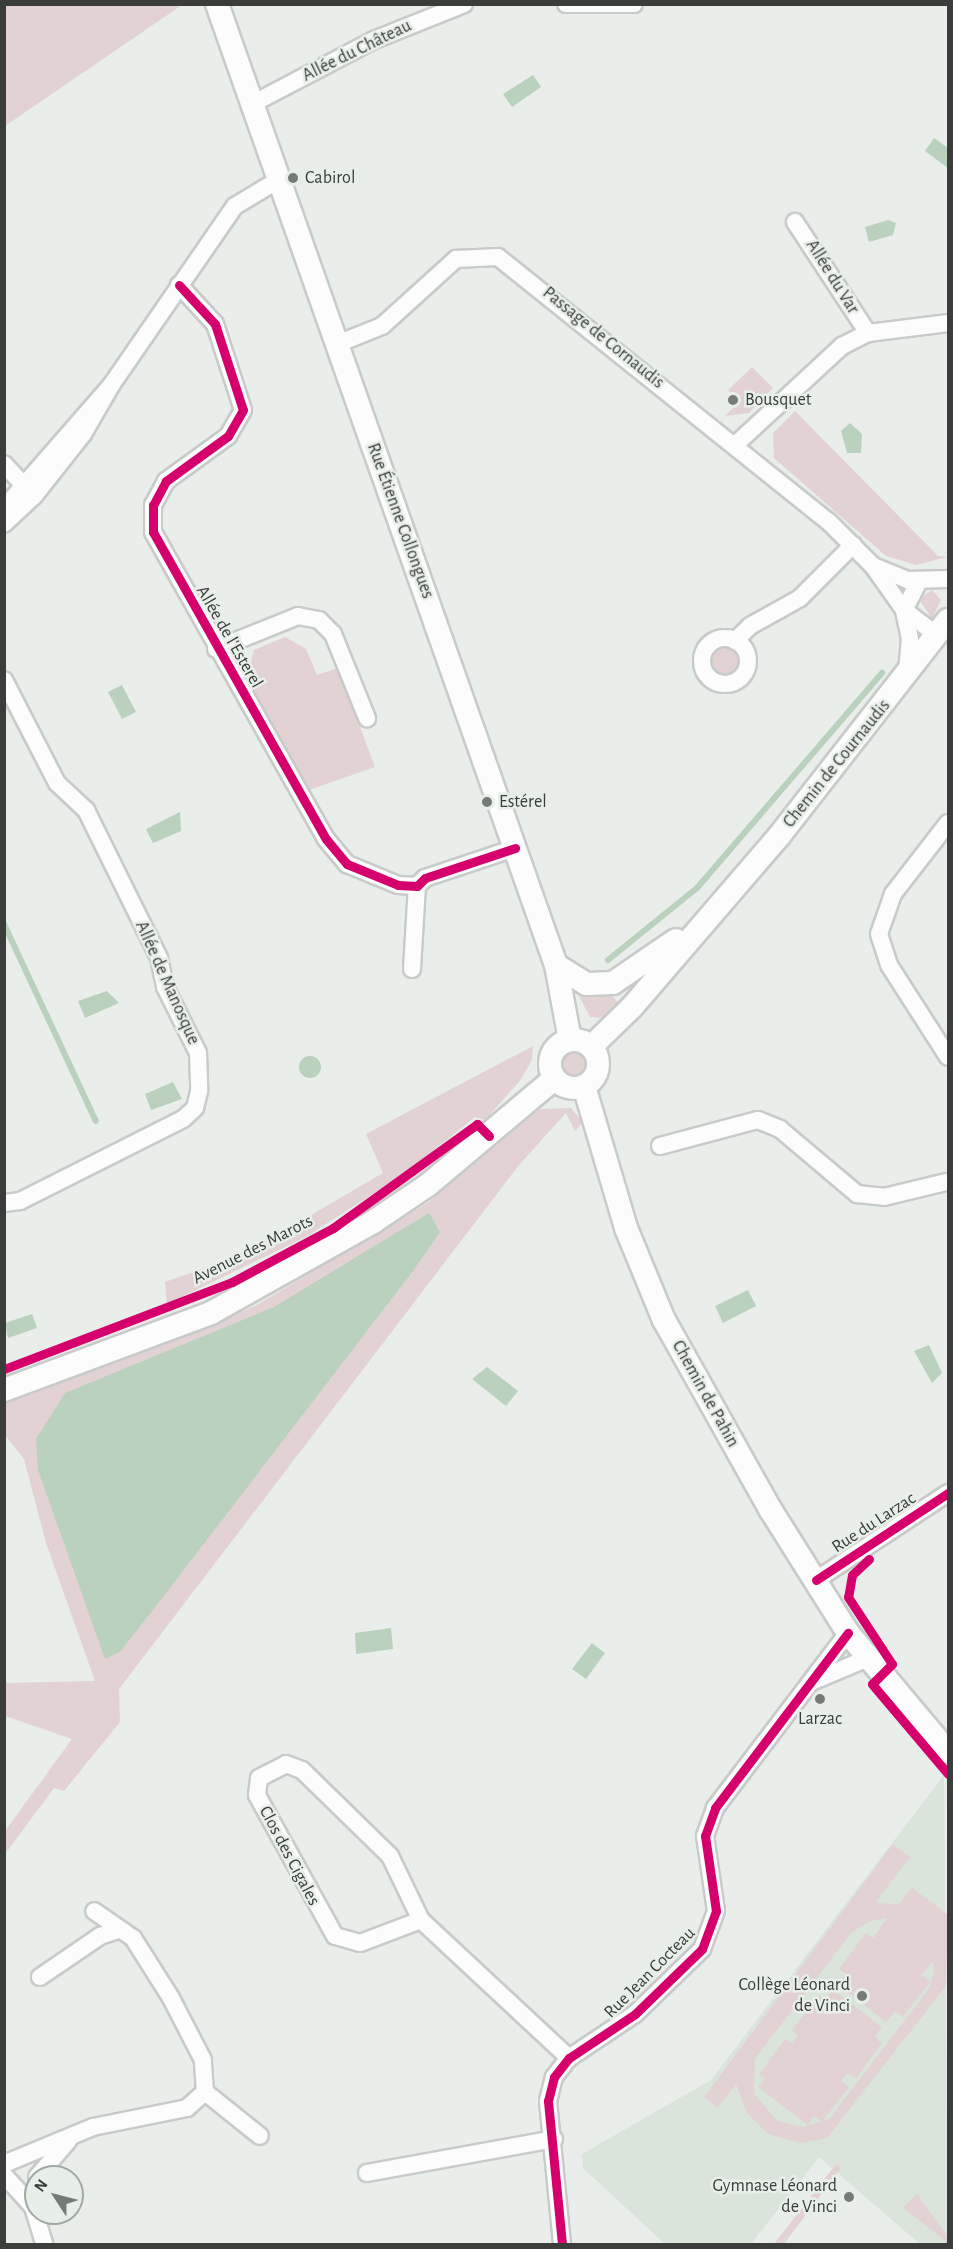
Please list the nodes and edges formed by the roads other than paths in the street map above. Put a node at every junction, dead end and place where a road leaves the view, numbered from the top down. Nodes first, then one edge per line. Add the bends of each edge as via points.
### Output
1 (217, 4) edge
2 (464, 4) edge
3 (566, 4) edge
4 (634, 4) edge
5 (252, 104) junction
6 (275, 182) junction
7 (795, 222) dead end
8 (179, 285) junction
9 (948, 323) edge
10 (868, 333) junction
11 (338, 344) junction
12 (735, 445) junction
13 (4, 464) edge
14 (29, 490) junction
15 (4, 507) edge
16 (4, 524) edge
17 (854, 545) junction
18 (873, 566) junction
19 (948, 579) edge
20 (919, 581) junction
21 (904, 610) junction
22 (945, 628) edge
23 (735, 641) dead end
24 (216, 649) junction
25 (4, 680) edge
26 (906, 680) junction
27 (366, 718) dead end
28 (948, 823) edge
29 (515, 848) junction
30 (417, 886) junction
31 (720, 903) junction
32 (556, 966) junction
33 (412, 969) dead end
34 (580, 1043) junction
35 (948, 1057) edge
36 (554, 1079) junction
37 (584, 1086) junction
38 (660, 1146) dead end
39 (948, 1177) edge
40 (4, 1203) edge
41 (4, 1389) edge
42 (948, 1493) edge
43 (816, 1580) junction
44 (848, 1633) junction
45 (868, 1658) junction
46 (816, 1680) junction
47 (948, 1752) edge
48 (94, 1911) dead end
49 (421, 1920) junction
50 (118, 1930) junction
51 (40, 1977) dead end
52 (569, 2058) junction
53 (205, 2092) junction
54 (260, 2136) dead end
55 (71, 2137) junction
56 (554, 2139) junction
57 (4, 2164) edge
58 (48, 2165) edge
59 (367, 2173) dead end
60 (4, 2175) edge
61 (24, 2193) edge
62 (37, 2225) edge
63 (44, 2244) edge
64 (562, 2244) edge

1 - 5 main road, Rue Étienne Collongues
2 - 5 street, Allée du Château via 374,40
3 - 4 street
5 - 6 main road, Rue Étienne Collongues
6 - 8 street via 235,207
6 - 11 main road, Rue Étienne Collongues
7 - 10 street, Allée du Var
8 - 14 street via 112,384
8 - 24 street, Allée de l'Esterel via 215,324 243,398 233,432 166,482 151,511 156,543
9 - 10 street, Allée du Var
10 - 12 street, Allée du Var via 822,360
11 - 12 street, Passage de Cornaudis via 382,326 448,263 472,254 490,255 514,266
11 - 29 main road, Rue Étienne Collongues
12 - 17 street, Passage de Cornaudis
13 - 14 street
14 - 15 street
14 - 16 street
17 - 18 street, Passage de Cornaudis
17 - 23 street via 800,598
18 - 20 street, Passage de Cornaudis
18 - 21 street, Passage de Cornaudis
19 - 20 street, Passage de Cornaudis
20 - 21 street
21 - 22 street, Passage de Cornaudis
21 - 26 street, Passage de Cornaudis via 910,650
22 - 26 main road, Chemin de Cournaudis
24 - 27 street, Allée de l'Esterel via 298,616 319,620 333,634
24 - 30 street, Allée de l'Esterel via 340,859 377,880
25 - 40 street, Allée de Manosque via 57,783 86,810 159,958 165,987 198,1053 199,1091 195,1108 183,1119 20,1201
26 - 31 main road, Chemin de Cournaudis
28 - 35 street via 893,894 879,934 889,965
29 - 30 street via 425,878
29 - 32 main road, Rue Étienne Collongues
30 - 33 street
31 - 32 main road, Chemin de Cournaudis via 654,958 613,983 587,984
31 - 34 main road, Chemin de Cournaudis via 632,1007
32 - 34 main road, Rue Étienne Collongues
34 - 36 main road via 551,1055
34 - 37 main road via 598,1068
36 - 37 main road via 568,1088
36 - 41 main road, Avenue des Marots via 428,1185 373,1222 211,1313
37 - 43 main road, Chemin de Pahin via 626,1228 664,1320 770,1509
38 - 39 street via 758,1120 780,1129 857,1194 884,1197
42 - 43 street, Rue du Larzac
43 - 44 main road, Chemin de Pahin
44 - 45 main road, Chemin de Pahin
44 - 46 street, Rue Jean Cocteau
45 - 46 street, Rue Jean Cocteau
45 - 47 main road, Chemin de Pahin
46 - 52 street, Rue Jean Cocteau via 711,1817 705,1836 717,1911 702,1949 617,2029
48 - 50 street
49 - 49 street, Clos des Cigales via 390,1856 302,1770 286,1764 259,1778 257,1795 335,1936 360,1942 403,1931
49 - 52 street, Clos des Cigales
50 - 51 street via 100,1935
50 - 53 street via 133,1938 171,1998 203,2060
52 - 56 street, Rue Jean Cocteau via 549,2093
53 - 54 street
53 - 55 street via 187,2108 93,2127
55 - 57 street
55 - 58 street
56 - 59 street
56 - 64 street, Rue Jean Cocteau
60 - 61 street
62 - 63 street

